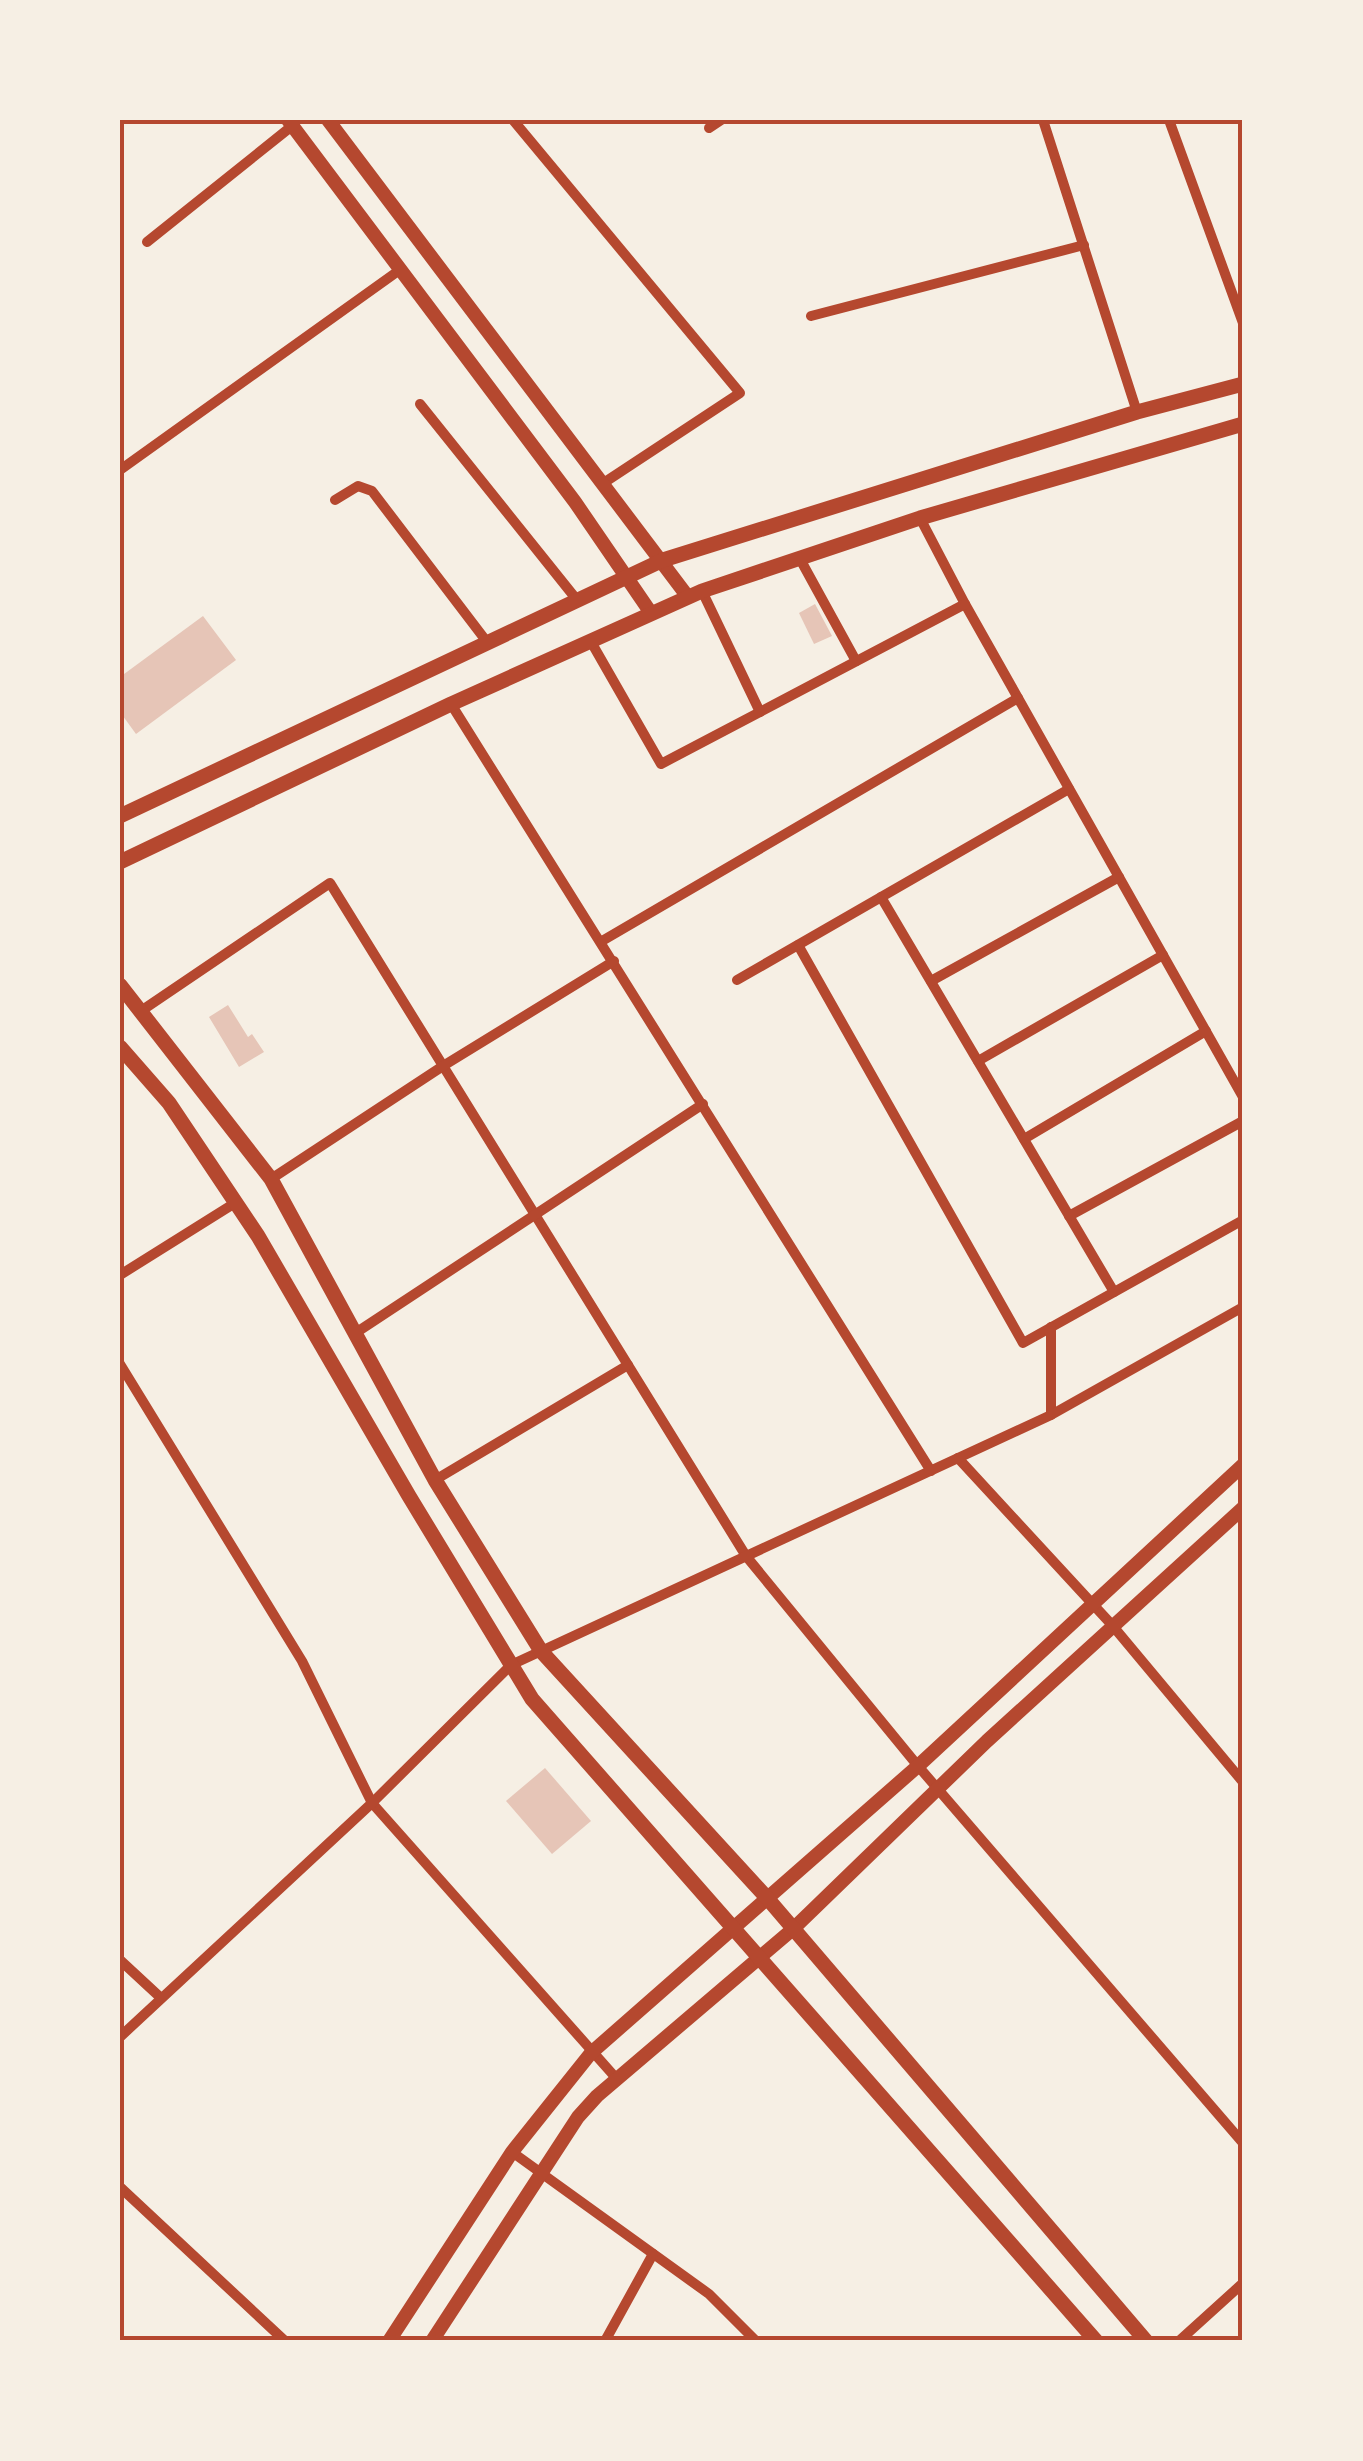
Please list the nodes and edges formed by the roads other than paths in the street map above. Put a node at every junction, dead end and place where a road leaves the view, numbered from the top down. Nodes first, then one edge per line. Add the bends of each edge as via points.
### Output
1 (328, 120) edge
2 (513, 120) edge
3 (721, 120) edge
4 (1043, 120) edge
5 (1169, 120) edge
6 (290, 123) edge
7 (709, 128) dead end
8 (148, 242) dead end
9 (1084, 245) junction
10 (402, 269) junction
11 (811, 316) dead end
12 (1243, 323) edge
13 (1243, 384) edge
14 (420, 404) dead end
15 (1136, 412) junction
16 (1243, 424) edge
17 (120, 470) edge
18 (602, 484) junction
19 (335, 500) dead end
20 (920, 518) junction
21 (800, 558) junction
22 (663, 560) junction
23 (628, 576) junction
24 (695, 594) junction
25 (577, 600) junction
26 (965, 604) junction
27 (651, 614) junction
28 (590, 640) junction
29 (487, 642) junction
30 (856, 661) junction
31 (1018, 698) junction
32 (451, 704) junction
33 (760, 712) junction
34 (1069, 788) junction
35 (120, 816) edge
36 (120, 862) edge
37 (1119, 877) junction
38 (882, 897) junction
39 (602, 942) junction
40 (798, 945) junction
41 (1163, 955) junction
42 (614, 960) junction
43 (737, 980) dead end
44 (931, 981) junction
45 (120, 985) edge
46 (141, 1012) junction
47 (1206, 1031) junction
48 (121, 1049) edge
49 (978, 1061) junction
50 (443, 1066) junction
51 (1243, 1097) edge
52 (702, 1104) junction
53 (1243, 1121) edge
54 (1024, 1140) junction
55 (271, 1179) junction
56 (236, 1202) junction
57 (534, 1214) junction
58 (1069, 1216) junction
59 (1243, 1220) edge
60 (120, 1274) edge
61 (1114, 1292) junction
62 (1243, 1308) edge
63 (1051, 1327) junction
64 (357, 1332) junction
65 (120, 1364) edge
66 (628, 1365) junction
67 (1051, 1415) junction
68 (958, 1458) junction
69 (1243, 1466) edge
70 (931, 1471) junction
71 (435, 1480) junction
72 (1243, 1508) edge
73 (746, 1556) junction
74 (1094, 1607) junction
75 (1112, 1625) junction
76 (540, 1651) junction
77 (510, 1665) junction
78 (918, 1766) junction
79 (1243, 1782) edge
80 (937, 1788) junction
81 (372, 1803) junction
82 (768, 1899) junction
83 (793, 1928) junction
84 (734, 1929) junction
85 (758, 1956) junction
86 (120, 1960) edge
87 (161, 1998) junction
88 (120, 2037) edge
89 (591, 2052) junction
90 (616, 2078) junction
91 (1243, 2143) edge
92 (512, 2152) junction
93 (541, 2173) junction
94 (120, 2188) edge
95 (653, 2254) junction
96 (1243, 2283) edge
97 (285, 2341) edge
98 (389, 2341) edge
99 (432, 2341) edge
100 (605, 2341) edge
101 (756, 2341) edge
102 (1096, 2341) edge
103 (1146, 2341) edge
104 (1178, 2341) edge

1 - 18 street
2 - 18 street via 740,393
3 - 7 street
4 - 9 street
5 - 12 street
6 - 8 street
6 - 10 street
9 - 11 street
9 - 15 street
10 - 17 street
10 - 23 street
13 - 15 main road
14 - 25 street
15 - 22 main road
16 - 20 main road
18 - 22 street
19 - 29 street via 358,486 372,491
20 - 21 main road
20 - 26 street
21 - 24 main road
21 - 30 street
22 - 23 main road
22 - 24 street
23 - 25 main road
23 - 27 street
24 - 27 main road
24 - 33 street
25 - 29 main road
26 - 30 street
26 - 31 street
27 - 28 main road
28 - 32 main road
28 - 33 street via 661,764
29 - 35 main road
30 - 33 street
31 - 34 street
31 - 39 street
32 - 36 main road
32 - 39 street
34 - 37 street
34 - 38 street
37 - 41 street
37 - 44 street
38 - 40 street
38 - 44 street
39 - 42 street
40 - 43 street
40 - 63 street via 1022,1343
41 - 47 street
41 - 49 street
42 - 50 street
42 - 52 street
44 - 49 street
45 - 46 main road
46 - 50 street via 330,883
46 - 55 main road
47 - 51 street
47 - 54 street
48 - 56 main road via 169,1104
49 - 54 street
50 - 55 street
50 - 57 street
52 - 57 street
52 - 70 street
53 - 58 street
54 - 58 street
55 - 64 main road
56 - 60 street
56 - 77 main road
57 - 64 street
57 - 66 street
58 - 61 street
59 - 61 street
61 - 63 street
62 - 67 street
63 - 67 street
64 - 71 main road
65 - 81 street via 302,1662
66 - 71 street
66 - 73 street
67 - 68 street
68 - 70 street
68 - 74 street
69 - 74 street
70 - 73 street
71 - 76 main road
72 - 75 street
73 - 76 street
73 - 78 street
74 - 75 street
74 - 78 street
75 - 79 street
75 - 80 street
76 - 77 street
76 - 82 main road
77 - 81 street
77 - 84 main road via 532,1699
78 - 80 street
78 - 82 street
80 - 83 street
80 - 91 street
81 - 87 street
81 - 89 street
82 - 83 main road
82 - 84 street
83 - 85 street
83 - 103 main road
84 - 85 main road
84 - 89 street
85 - 90 street
85 - 102 main road
86 - 87 street
87 - 88 street
89 - 90 street
89 - 92 street
90 - 93 street via 578,2118
92 - 93 street
92 - 98 street
93 - 95 street
93 - 99 street
94 - 97 street
95 - 100 street
95 - 101 street
96 - 104 street

